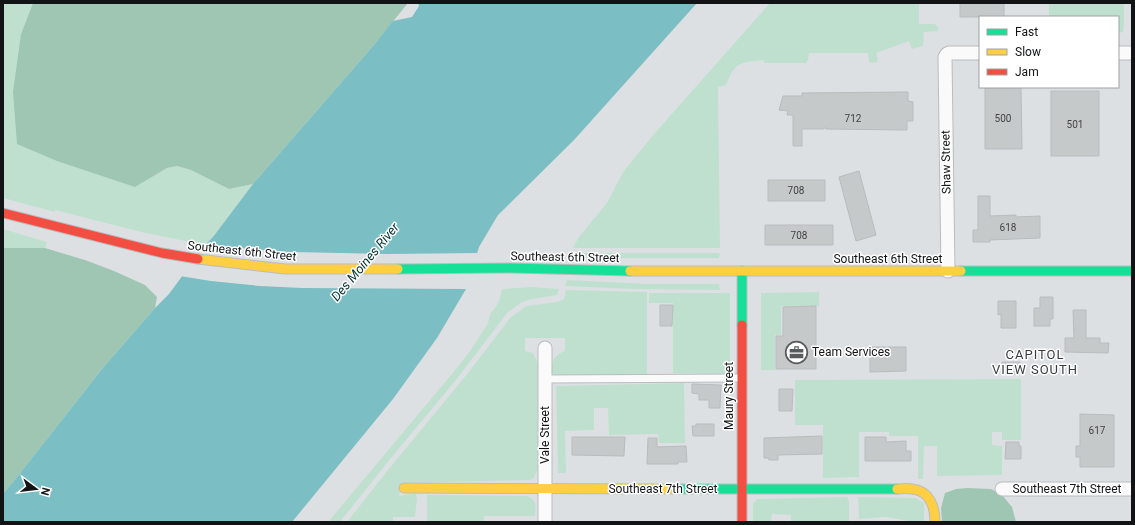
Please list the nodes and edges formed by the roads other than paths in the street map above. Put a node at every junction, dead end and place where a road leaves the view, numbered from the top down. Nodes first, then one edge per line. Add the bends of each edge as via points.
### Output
1 (979, 53) edge
2 (1119, 53) edge
3 (1132, 53) edge
4 (3, 213) edge
5 (742, 271) junction
6 (948, 271) junction
7 (1132, 271) edge
8 (545, 348) dead end
9 (741, 378) junction
10 (545, 379) junction
11 (404, 488) dead end
12 (545, 488) junction
13 (741, 489) junction
14 (1002, 489) dead end
15 (1132, 489) edge
16 (545, 522) edge
17 (742, 522) edge
18 (935, 522) edge

1 - 6 street, Shaw Street via 947,54 945,57
2 - 3 street
4 - 5 main road, Southeast 6th Street via 162,253 249,266 329,269
5 - 6 main road, Southeast 6th Street
5 - 9 main road, Maury Street
6 - 7 main road, Southeast 6th Street
8 - 10 street, Vale Street
9 - 10 lane
9 - 13 main road, Maury Street
10 - 12 street, Vale Street
11 - 12 main road, Southeast 7th Street
12 - 13 main road, Southeast 7th Street
12 - 16 street, Vale Street
13 - 17 main road, Maury Street
13 - 18 main road, Southeast 7th Street via 914,489 922,491 932,502
14 - 15 street, Southeast 7th Street

